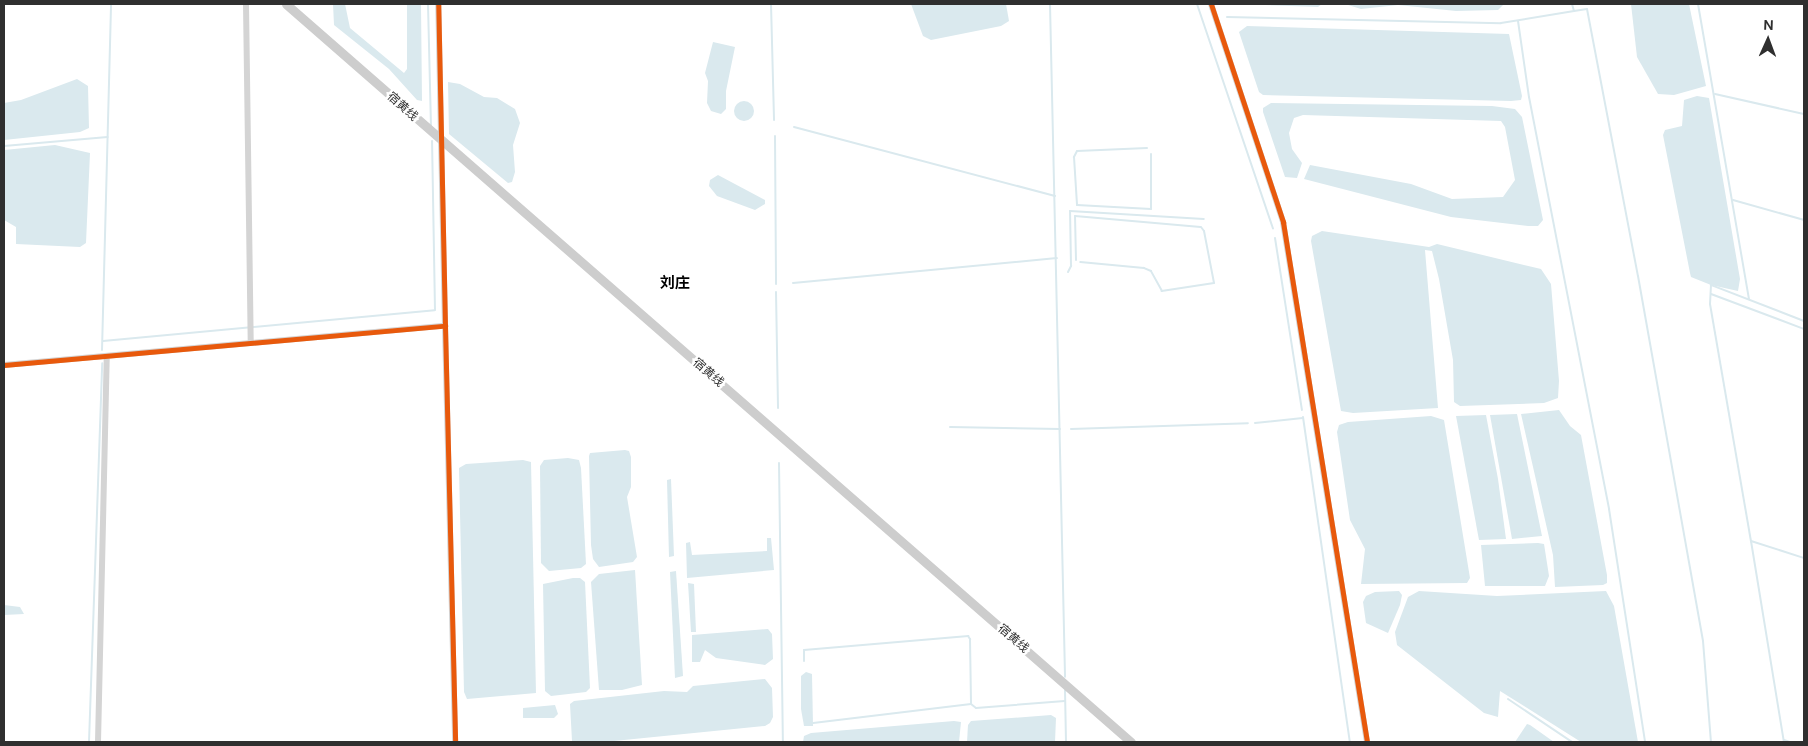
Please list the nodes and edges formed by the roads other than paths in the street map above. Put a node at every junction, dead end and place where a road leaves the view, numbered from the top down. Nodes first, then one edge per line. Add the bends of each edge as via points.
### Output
1 (246, 4) edge
2 (286, 4) edge
3 (438, 4) edge
4 (1211, 4) edge
5 (443, 143) junction
6 (445, 326) junction
7 (251, 343) junction
8 (107, 356) junction
9 (4, 366) edge
10 (98, 742) edge
11 (455, 742) edge
12 (1130, 742) edge
13 (1367, 742) edge

1 - 7 street
2 - 5 main road, 宿黄线
3 - 5 street
4 - 13 street via 1283,222
5 - 6 street
5 - 12 main road, 宿黄线
6 - 7 street
6 - 11 street
7 - 8 street
8 - 9 street
8 - 10 street

